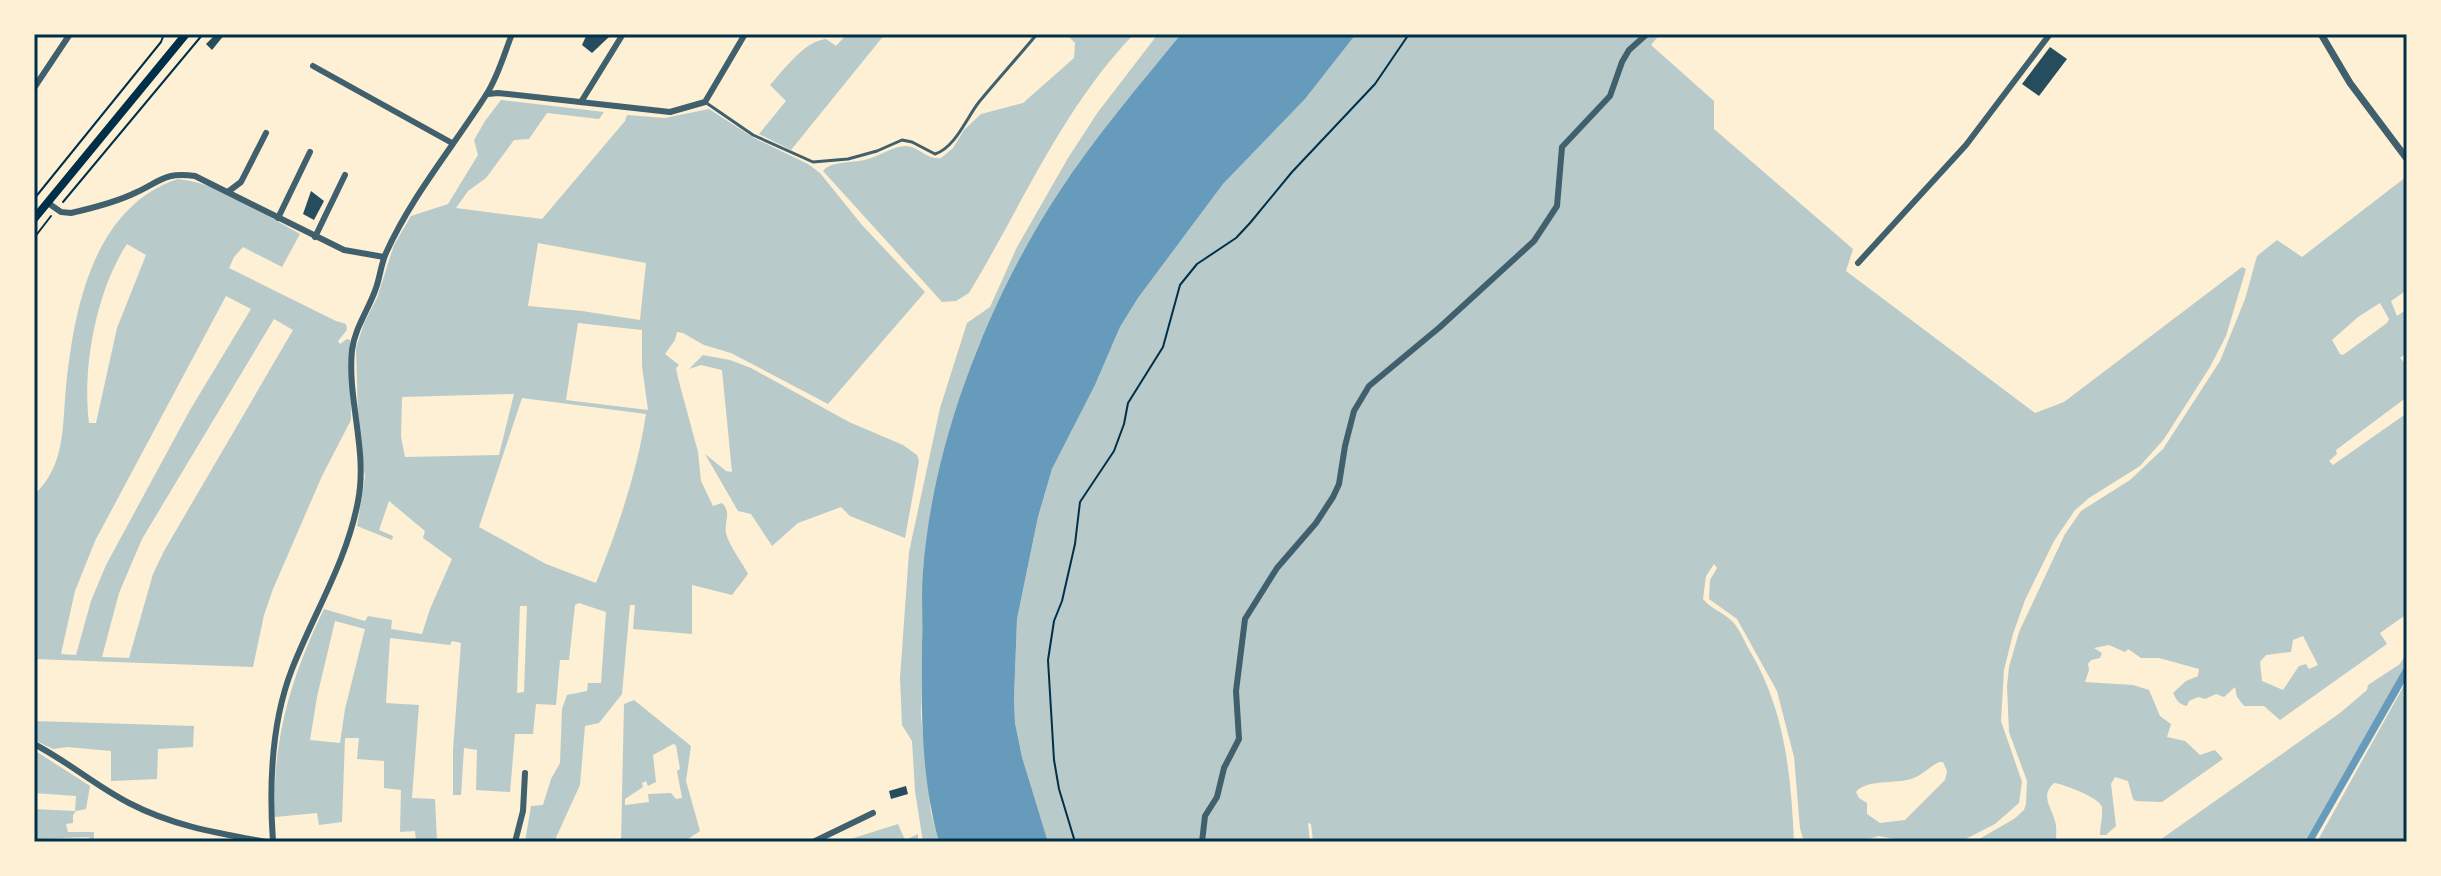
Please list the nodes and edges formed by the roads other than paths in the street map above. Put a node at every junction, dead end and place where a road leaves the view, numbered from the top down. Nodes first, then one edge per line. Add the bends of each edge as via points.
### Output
1 (70, 34) edge
2 (186, 34) edge
3 (512, 34) edge
4 (623, 34) edge
5 (745, 34) edge
6 (1037, 34) edge
7 (1647, 34) edge
8 (2050, 34) edge
9 (2321, 34) edge
10 (313, 66) dead end
11 (34, 88) edge
12 (488, 94) junction
13 (581, 102) junction
14 (705, 102) junction
15 (266, 133) dead end
16 (452, 143) junction
17 (310, 152) dead end
18 (2407, 159) edge
19 (345, 175) dead end
20 (229, 191) junction
21 (48, 203) junction
22 (278, 218) junction
23 (34, 219) edge
24 (315, 237) junction
25 (384, 257) junction
26 (1858, 263) dead end
27 (34, 744) edge
28 (525, 773) dead end
29 (873, 813) dead end
30 (266, 842) edge
31 (273, 842) edge
32 (515, 842) edge
33 (813, 842) edge
34 (1202, 842) edge

1 - 11 street
2 - 21 main road
3 - 12 street
4 - 13 street
5 - 14 street
6 - 14 lane via 941,153 902,140 848,159 813,162 753,135
7 - 34 street via 1629,50 1610,96 1562,147 1557,206 1534,241 1369,386 1354,411 1333,497 1245,619 1236,691 1239,739 1205,816
8 - 26 street via 1958,155
9 - 18 street
10 - 16 street
12 - 13 street
12 - 16 street
13 - 14 street via 670,112
15 - 20 street via 241,182
16 - 25 street
17 - 22 street
19 - 24 street
20 - 21 street via 177,174 71,213
20 - 22 street
21 - 23 main road
22 - 24 street
24 - 25 street via 344,250
25 - 31 street via 352,350 361,467 355,519 283,698 271,780
27 - 30 street via 160,818
28 - 32 street
29 - 33 street

